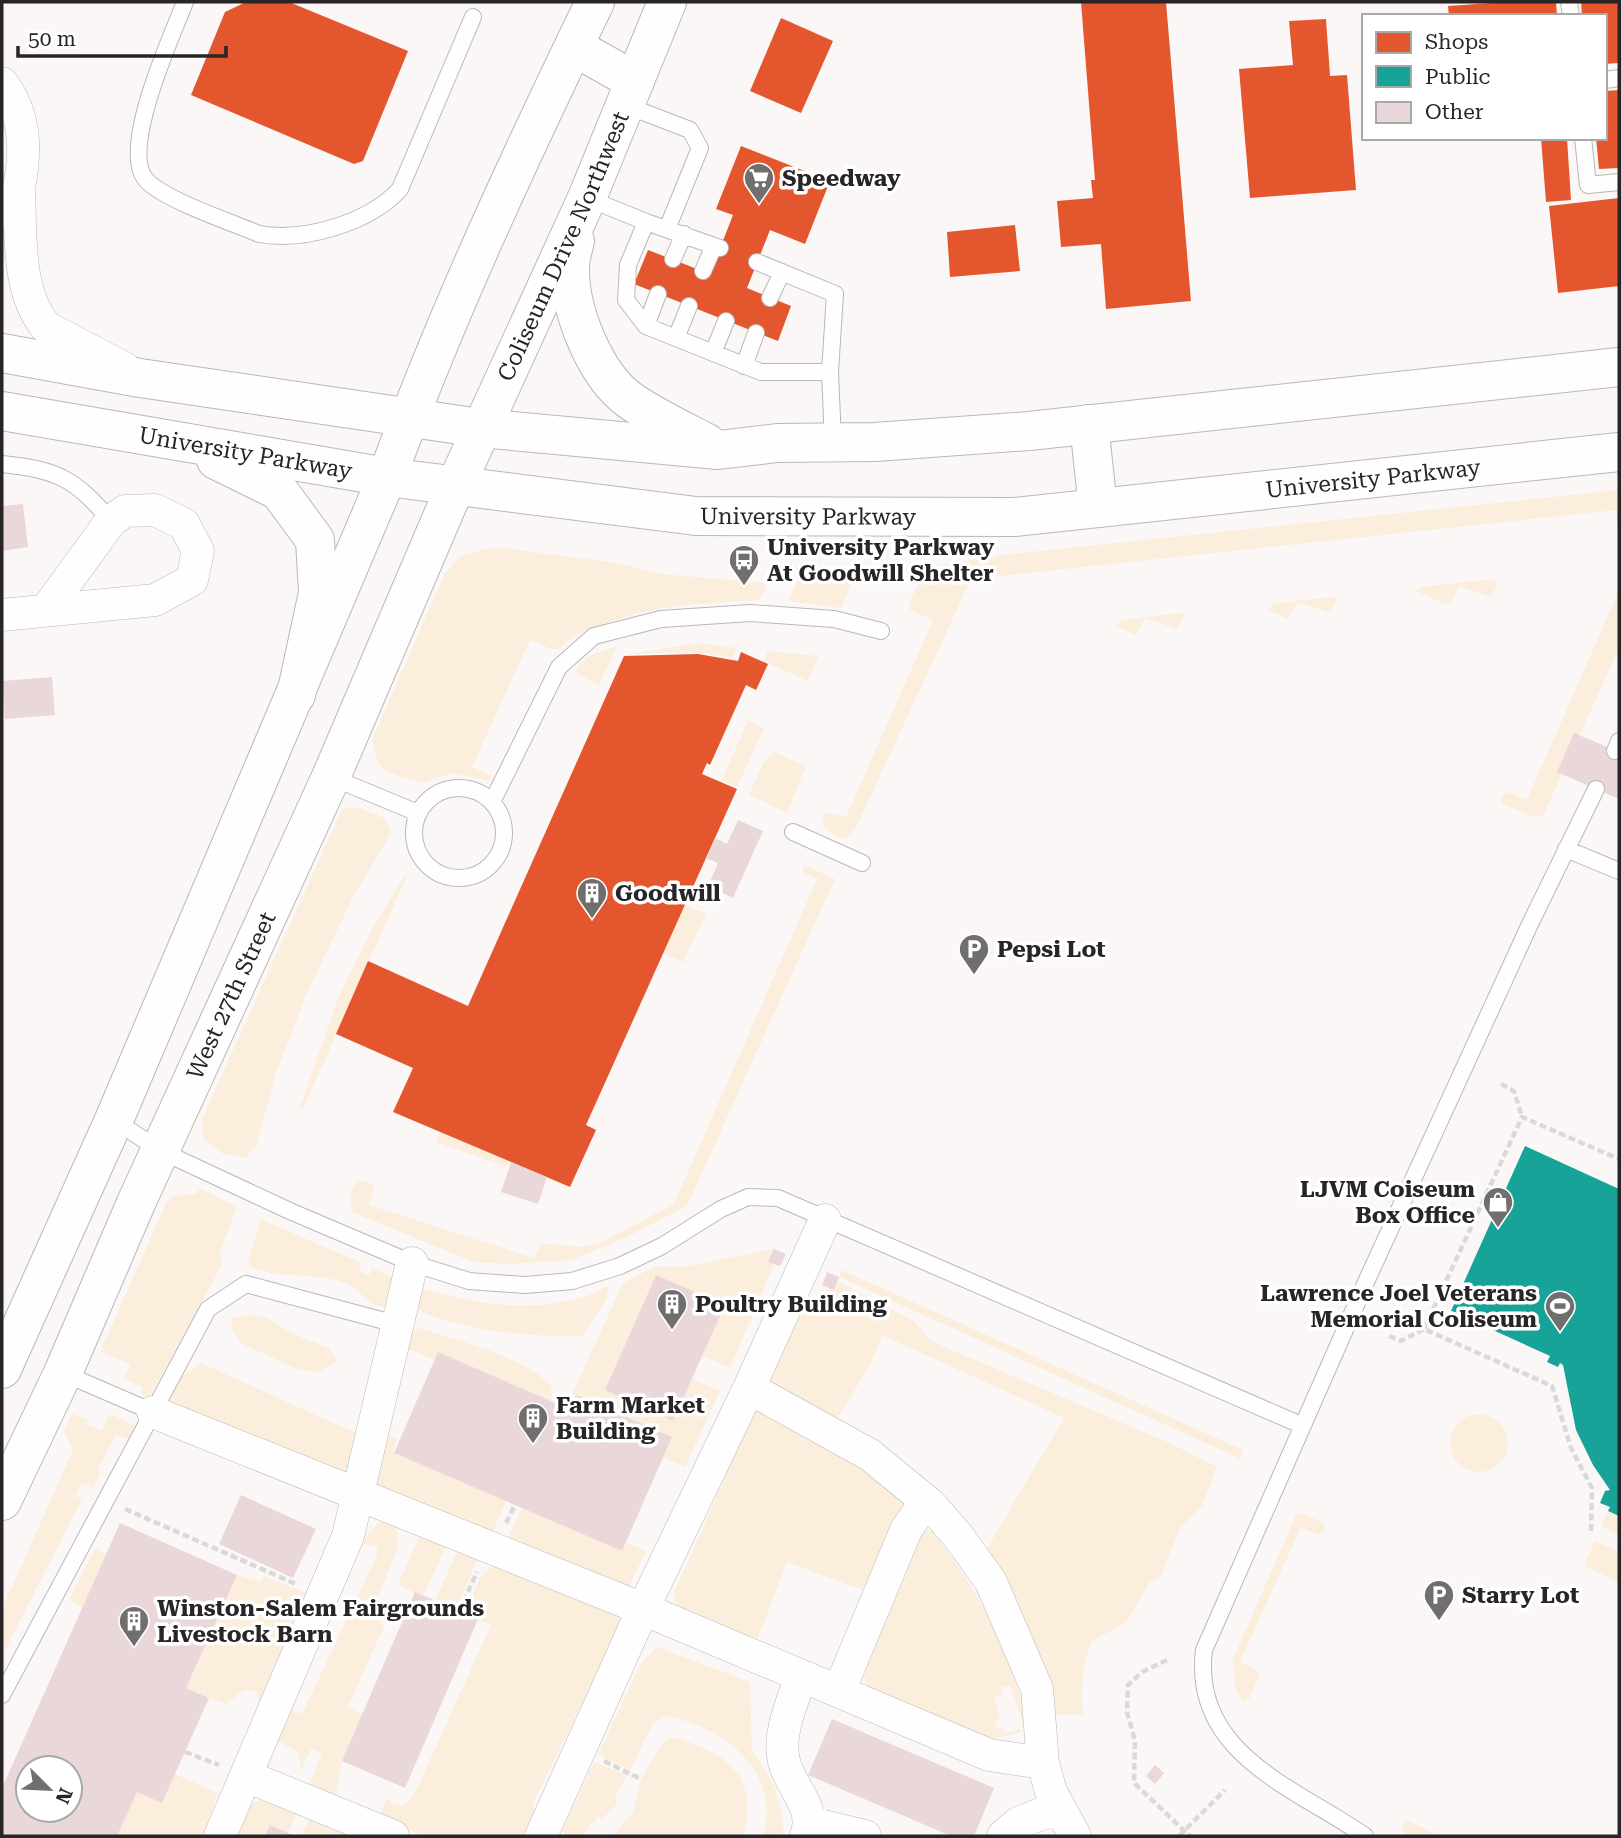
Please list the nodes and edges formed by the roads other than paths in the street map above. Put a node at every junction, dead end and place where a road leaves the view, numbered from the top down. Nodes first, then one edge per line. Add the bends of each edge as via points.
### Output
1 (185, 2) edge
2 (595, 2) edge
3 (667, 2) edge
4 (473, 17) dead end
5 (573, 47) junction
6 (2, 83) edge
7 (630, 93) junction
8 (1583, 140) edge
9 (1619, 181) edge
10 (19, 192) junction
11 (585, 202) junction
12 (646, 222) junction
13 (667, 229) junction
14 (684, 234) junction
15 (2, 240) edge
16 (673, 260) dead end
17 (757, 262) dead end
18 (703, 271) dead end
19 (782, 272) junction
20 (658, 294) dead end
21 (771, 298) dead end
22 (689, 306) dead end
23 (726, 321) dead end
24 (646, 326) junction
25 (756, 333) dead end
26 (676, 338) junction
27 (713, 353) junction
28 (2, 354) edge
29 (744, 366) junction
30 (1619, 367) edge
31 (830, 372) junction
32 (140, 378) junction
33 (2, 411) edge
34 (410, 416) junction
35 (1089, 424) junction
36 (480, 428) junction
37 (173, 439) junction
38 (833, 442) junction
39 (718, 450) junction
40 (1619, 452) edge
41 (2, 464) edge
42 (387, 477) junction
43 (456, 487) junction
44 (1098, 508) junction
45 (110, 521) junction
46 (46, 610) junction
47 (2, 615) edge
48 (881, 631) dead end
49 (296, 695) junction
50 (331, 777) junction
51 (1596, 789) dead end
52 (492, 802) junction
53 (418, 813) junction
54 (793, 832) dead end
55 (1566, 849) junction
56 (862, 863) dead end
57 (1619, 871) edge
58 (114, 1120) junction
59 (161, 1151) junction
60 (825, 1220) junction
61 (412, 1263) junction
62 (396, 1324) junction
63 (2, 1369) edge
64 (63, 1373) junction
65 (749, 1388) junction
66 (153, 1412) junction
67 (1301, 1425) junction
68 (359, 1494) junction
69 (2, 1501) edge
70 (931, 1505) junction
71 (643, 1609) junction
72 (801, 1676) junction
73 (839, 1691) junction
74 (2, 1695) edge
75 (1044, 1763) junction
76 (246, 1776) junction
77 (1059, 1807) junction
78 (808, 1830) edge
79 (220, 1836) edge
80 (393, 1836) edge
81 (541, 1836) edge
82 (865, 1836) edge
83 (1003, 1836) edge
84 (1075, 1836) edge
85 (1365, 1836) edge

1 - 4 lane via 153,85 137,165 160,191 276,237 316,232 346,221 370,211 400,189
2 - 5 main road
3 - 7 main road, Coliseum Drive Northwest
5 - 7 main road
5 - 34 main road
6 - 10 street via 21,125 25,154
7 - 11 main road, Coliseum Drive Northwest
7 - 13 lane via 690,130 700,148
8 - 9 lane via 1588,185
10 - 15 street
10 - 32 street via 24,270 31,306 38,317 46,327
11 - 12 lane
11 - 36 main road, Coliseum Drive Northwest
11 - 39 main road via 569,267 584,337 597,362 630,401
12 - 13 lane
12 - 24 lane via 628,265 626,300
13 - 14 lane
14 - 16 lane
14 - 18 lane via 717,247
17 - 19 lane
19 - 21 lane
19 - 31 lane via 835,294
20 - 24 lane
22 - 26 lane
23 - 27 lane
24 - 26 lane
25 - 29 lane
26 - 27 lane
27 - 29 lane
28 - 32 main road
29 - 31 lane via 761,372
30 - 35 main road
31 - 38 lane
32 - 34 main road
33 - 37 main road, University Parkway
34 - 36 main road
34 - 42 main road
35 - 38 main road
35 - 44 main road
36 - 39 main road
36 - 43 main road, Coliseum Drive Northwest
37 - 42 main road, University Parkway
37 - 49 main road via 279,491 315,540 318,593
38 - 39 main road
40 - 44 main road, University Parkway
41 - 45 lane via 63,477 80,487
42 - 43 main road, University Parkway
42 - 49 main road
43 - 44 main road, University Parkway via 696,516 1014,517
43 - 50 main road, West 27th Street
45 - 46 street
45 - 46 street via 125,510 155,510 184,524 198,551 192,580 155,600
46 - 47 street
48 - 52 lane via 834,619 750,613 661,619 594,635 559,667
49 - 58 main road
50 - 53 lane
50 - 59 main road, West 27th Street
51 - 55 lane
52 - 53 lane via 473,791 452,789 426,801
52 - 53 lane via 503,828 497,856 475,875 460,878 431,869 421,857 414,828
54 - 56 lane
55 - 57 lane
55 - 67 lane
58 - 59 lane
58 - 63 main road
59 - 61 lane
59 - 64 main road, West 27th Street
60 - 61 lane via 778,1198 748,1198 721,1209 663,1246 572,1282 470,1281
60 - 65 street
60 - 67 lane
61 - 62 street
62 - 66 lane via 246,1284 208,1309
62 - 68 street
64 - 66 lane
64 - 69 main road, West 27th Street
65 - 70 street via 870,1455
65 - 71 street
66 - 68 street
66 - 74 lane
67 - 85 lane via 1215,1618 1201,1675 1214,1718 1229,1740 1273,1781
68 - 71 street
68 - 76 street via 348,1536
70 - 73 street via 917,1514 906,1530
70 - 75 street via 991,1582 1013,1632 1037,1689
71 - 72 street
71 - 81 street
72 - 73 street
72 - 78 street via 784,1729 784,1761 801,1793
73 - 75 street via 989,1755
75 - 77 street
76 - 79 street
76 - 80 street
77 - 83 street via 1018,1823
77 - 84 street
78 - 82 street

